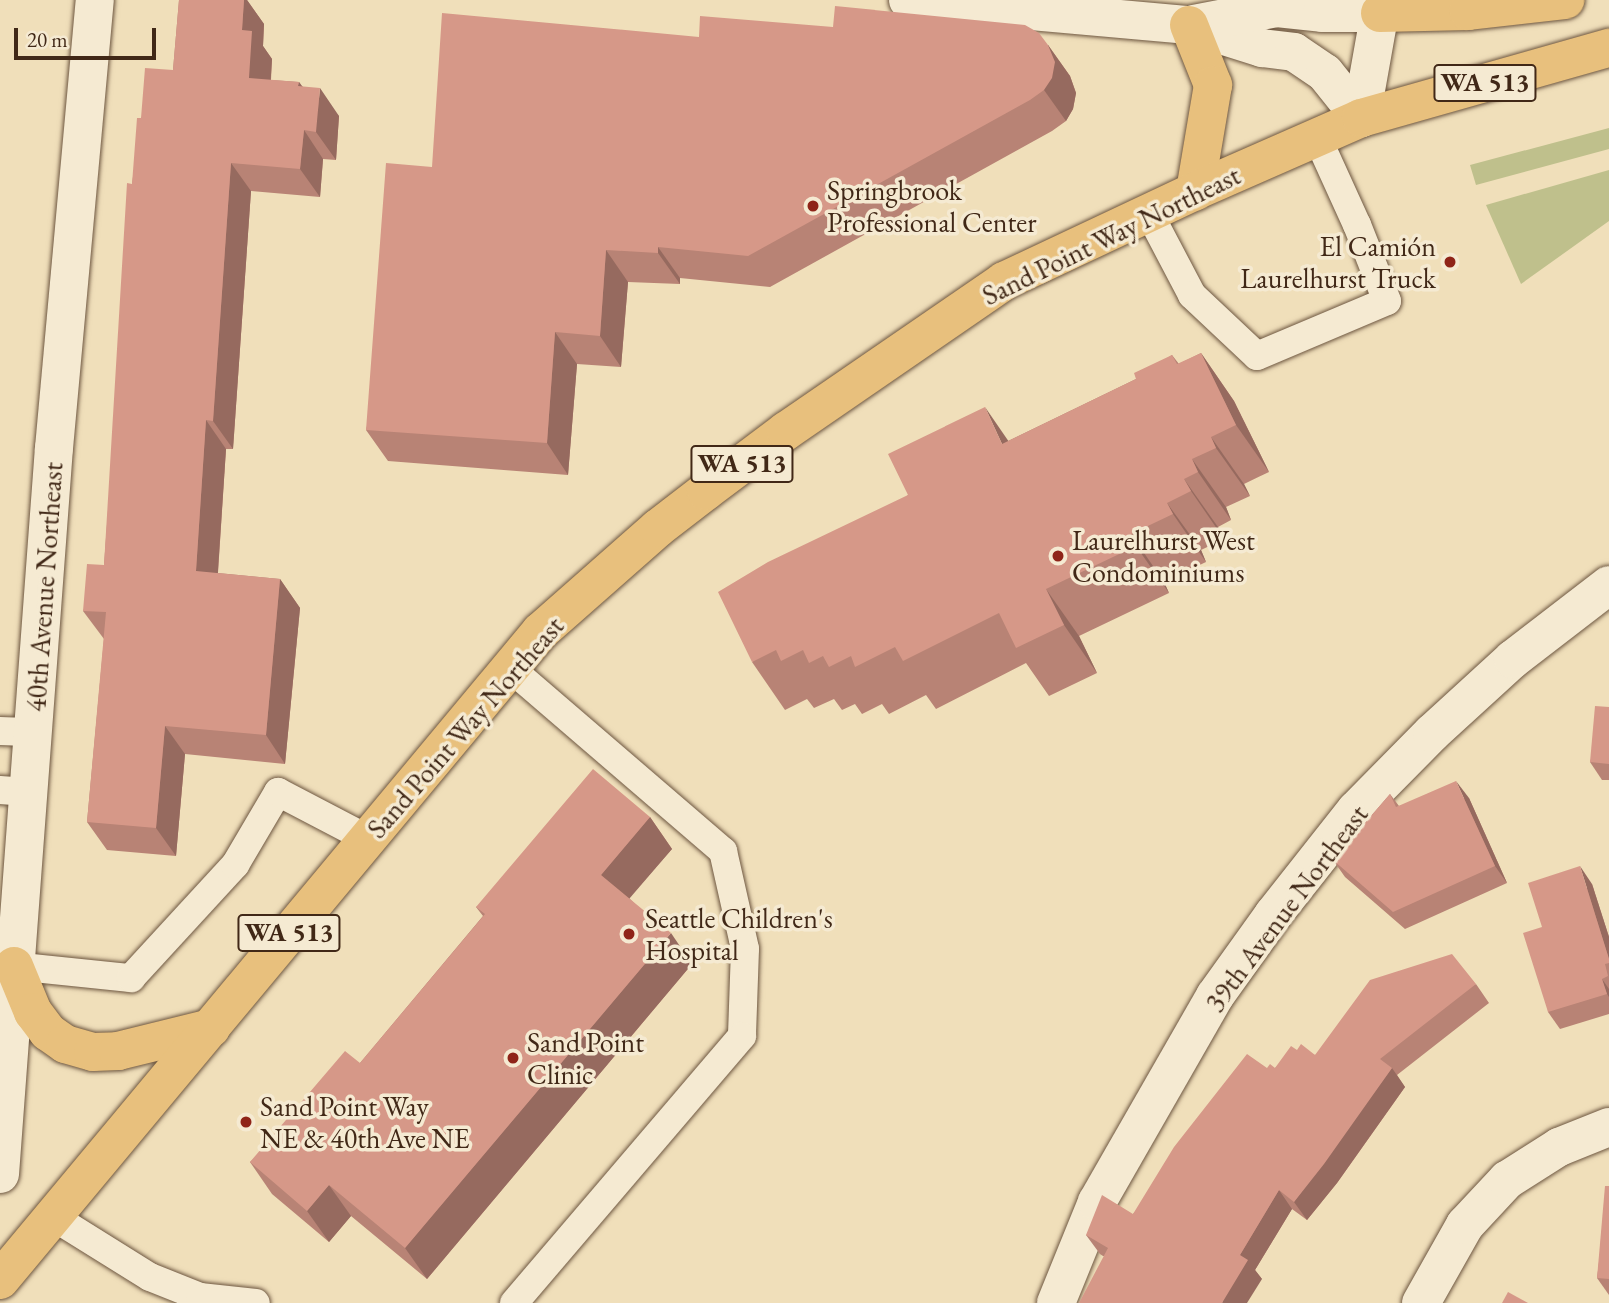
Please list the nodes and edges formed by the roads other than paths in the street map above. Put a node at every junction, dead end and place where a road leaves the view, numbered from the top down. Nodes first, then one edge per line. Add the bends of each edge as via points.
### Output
1 (95, 0) edge
2 (908, 0) edge
3 (1565, 0) edge
4 (1381, 6) edge
5 (1189, 24) junction
6 (1609, 48) edge
7 (1361, 118) junction
8 (1317, 137) junction
9 (1195, 191) junction
10 (1149, 213) junction
11 (1609, 585) edge
12 (510, 668) junction
13 (17, 732) edge
14 (14, 791) edge
15 (368, 839) junction
16 (14, 966) junction
17 (211, 1028) junction
18 (1609, 1127) edge
19 (0, 1174) edge
20 (52, 1216) junction
21 (0, 1280) edge
22 (256, 1303) edge
23 (514, 1303) edge
24 (1056, 1303) edge
25 (1421, 1303) edge

1 - 13 street, 40th Avenue Northeast via 54,449
2 - 5 street
3 - 4 main road via 1468,11
4 - 5 street via 1322,13 1277,8
4 - 7 street
5 - 7 street via 1262,48 1294,52 1325,73
5 - 9 main road via 1213,85
6 - 7 main road, Sand Point Way Northeast / WA 513
7 - 8 main road, Sand Point Way Northeast / WA 513
8 - 9 main road, Sand Point Way Northeast / WA 513
8 - 10 lane via 1387,302 1257,356 1192,295
9 - 10 main road, Sand Point Way Northeast / WA 513
10 - 12 main road, Sand Point Way Northeast / WA 513 via 1004,281 786,431 658,528 540,632
11 - 24 street, 39th Avenue Northeast via 1513,659 1432,733 1356,810 1273,915 1215,996 1097,1202
12 - 15 main road, Sand Point Way Northeast / WA 513
12 - 23 lane via 723,851 745,949 741,1036
13 - 14 street, 40th Avenue Northeast
14 - 16 street, 40th Avenue Northeast
15 - 16 lane via 278,792 235,865 131,978
15 - 17 main road, Sand Point Way Northeast / WA 513
16 - 17 main road via 33,1012 48,1032 65,1044 93,1052 118,1051
16 - 19 street, 40th Avenue Northeast
17 - 20 main road, Sand Point Way Northeast / WA 513
18 - 25 street via 1559,1147 1507,1180 1465,1225
20 - 21 main road, Sand Point Way Northeast / WA 513
20 - 22 lane via 150,1276 200,1297

